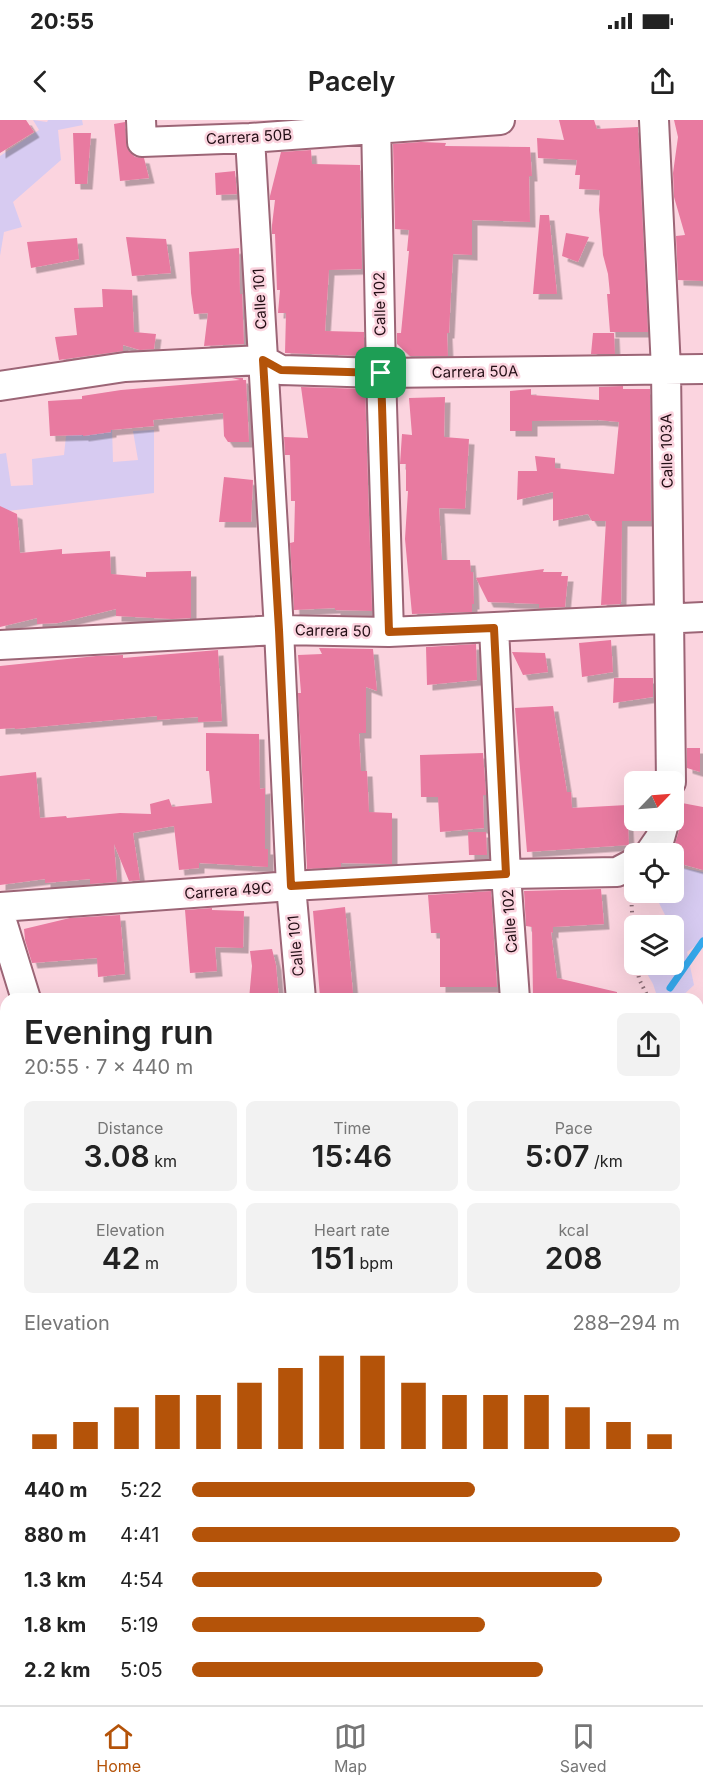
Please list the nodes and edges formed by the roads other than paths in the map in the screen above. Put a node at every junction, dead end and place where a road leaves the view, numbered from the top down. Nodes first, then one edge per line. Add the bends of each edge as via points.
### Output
1 (500, 120) edge
2 (654, 120) edge
3 (377, 125) edge
4 (142, 131) edge
5 (250, 138) junction
6 (263, 360) junction
7 (666, 369) junction
8 (703, 369) edge
9 (381, 373) junction
10 (0, 386) edge
11 (703, 617) edge
12 (668, 619) junction
13 (494, 628) junction
14 (279, 630) junction
15 (389, 632) junction
16 (0, 645) edge
17 (671, 771) edge
18 (624, 868) edge
19 (506, 874) junction
20 (291, 886) junction
21 (0, 907) edge
22 (0, 915) edge
23 (24, 993) edge
24 (300, 993) edge
25 (515, 993) edge

1 - 3 street, Carrera 50B
2 - 7 street, Calle 103A
3 - 5 street, Carrera 50B
3 - 9 street, Calle 102
4 - 5 street, Carrera 50B
5 - 6 street, Calle 101
6 - 9 street, Carrera 50A via 281,370
6 - 10 street, Carrera 50A via 125,368
6 - 14 street, Calle 101
7 - 8 street, Carrera 50A
7 - 9 street, Carrera 50A
7 - 12 street, Calle 103A
9 - 15 street, Calle 102
11 - 12 street, Carrera 50
12 - 13 street, Carrera 50
12 - 17 street, Calle 103A
13 - 15 street, Carrera 50
13 - 19 street, Calle 102
14 - 15 street, Carrera 50
14 - 16 street, Carrera 50
14 - 20 street, Calle 101
18 - 19 street, Carrera 49C via 617,872
19 - 20 street, Carrera 49C
19 - 25 street, Calle 102
20 - 21 street, Carrera 49C
20 - 24 street, Calle 101
22 - 23 street

